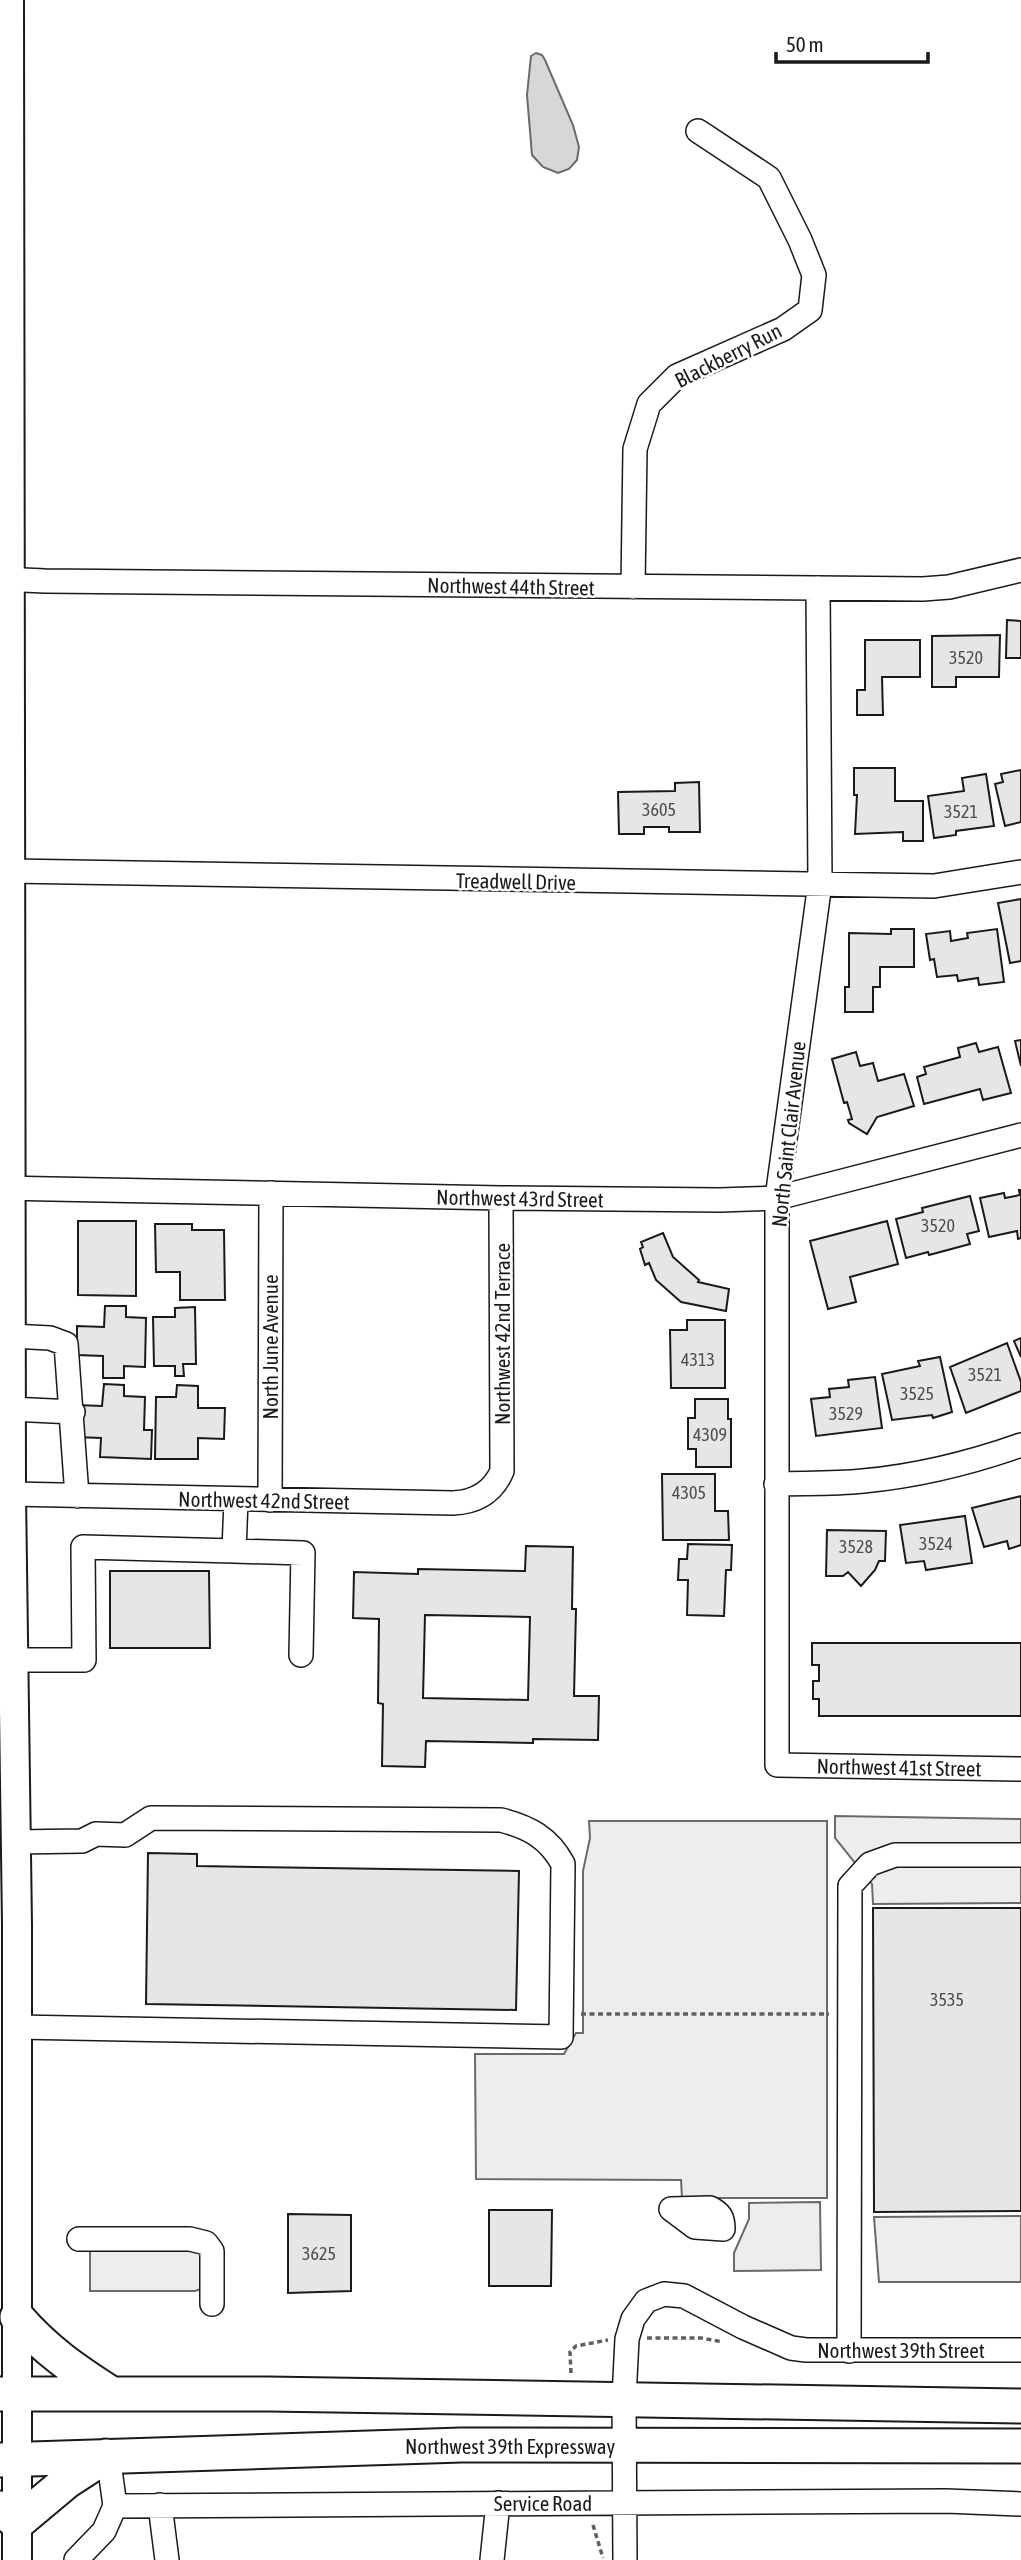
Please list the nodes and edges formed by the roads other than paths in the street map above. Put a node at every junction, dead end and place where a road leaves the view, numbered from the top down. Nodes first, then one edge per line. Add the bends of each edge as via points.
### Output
1 (9, 0) edge
2 (698, 131) dead end
3 (1021, 570) edge
4 (5, 579) edge
5 (634, 587) junction
6 (818, 588) junction
7 (10, 871) junction
8 (1021, 872) edge
9 (820, 883) junction
10 (1021, 1135) edge
11 (5, 1188) edge
12 (271, 1193) junction
13 (501, 1198) junction
14 (777, 1198) junction
15 (11, 1336) junction
16 (11, 1409) junction
17 (73, 1412) junction
18 (1021, 1445) edge
19 (502, 1471) joint
20 (776, 1484) junction
21 (11, 1494) junction
22 (77, 1496) junction
23 (236, 1500) junction
24 (270, 1500) junction
25 (234, 1551) junction
26 (300, 1655) dead end
27 (12, 1660) junction
28 (777, 1765) joint
29 (1021, 1769) edge
30 (15, 1842) junction
31 (1021, 1855) edge
32 (17, 2028) junction
33 (8, 2113) edge
34 (79, 2239) dead end
35 (212, 2304) dead end
36 (17, 2317) junction
37 (1021, 2350) edge
38 (849, 2351) junction
39 (8, 2394) edge
40 (112, 2394) junction
41 (624, 2398) junction
42 (1021, 2406) edge
43 (625, 2445) junction
44 (956, 2446) junction
45 (1021, 2446) edge
46 (108, 2455) junction
47 (1021, 2455) edge
48 (8, 2460) edge
49 (498, 2503) junction
50 (625, 2504) junction
51 (1021, 2504) edge
52 (160, 2505) junction
53 (115, 2506) junction
54 (9, 2516) edge
55 (17, 2560) edge
56 (76, 2560) edge
57 (167, 2560) edge
58 (492, 2560) edge
59 (625, 2560) edge

1 - 4 main road
2 - 5 street, Blackberry Run via 769,178 814,275 810,310 783,329 677,376 649,404 635,449
3 - 6 street, Northwest 44th Street via 949,587
4 - 5 street, Northwest 44th Street
4 - 7 main road
5 - 6 street, Northwest 44th Street
6 - 9 street, North Saint Clair Avenue
7 - 9 street, Treadwell Drive
7 - 11 main road
8 - 9 street, Treadwell Drive via 934,886
9 - 14 street, North Saint Clair Avenue
10 - 14 street, Northwest 43rd Street
11 - 12 street, Northwest 43rd Street
11 - 15 main road
12 - 13 street, Northwest 43rd Street
12 - 24 street, North June Avenue
13 - 14 street, Northwest 43rd Street
13 - 19 street, Northwest 42nd Terrace
14 - 20 street, North Saint Clair Avenue
15 - 16 main road
15 - 17 street via 50,1338 66,1344
16 - 17 street
16 - 21 main road
17 - 22 street
18 - 20 street via 981,1460 898,1477
19 - 24 street, Northwest 42nd Street via 496,1485 468,1502
20 - 28 street, North Saint Clair Avenue
21 - 22 street, Northwest 42nd Street
21 - 27 main road
22 - 23 street, Northwest 42nd Street
23 - 24 street, Northwest 42nd Street
23 - 25 street
25 - 26 street via 303,1553
25 - 27 street via 83,1547 84,1660
27 - 30 main road
28 - 29 street, Northwest 41st Street
30 - 32 main road
30 - 32 street via 125,1835 151,1818 501,1820 547,1840 563,1864 561,2036
31 - 38 street via 895,1855 870,1864 850,1886
32 - 33 main road
33 - 36 main road
34 - 35 street via 206,2243 212,2251
36 - 39 main road
36 - 40 highway via 68,2366
37 - 38 street, Northwest 39th Street
38 - 41 street, Northwest 39th Street via 791,2348 684,2296 664,2294 646,2301 633,2319 626,2339
39 - 40 highway
39 - 48 main road
40 - 41 highway
41 - 42 highway
41 - 43 street
43 - 44 highway, Northwest 39th Expressway
43 - 46 highway, Northwest 39th Expressway
43 - 50 street
44 - 45 highway, Northwest 39th Expressway
44 - 47 highway
46 - 48 highway, Northwest 39th Expressway
46 - 53 street
46 - 54 highway
48 - 54 main road
49 - 50 street, Service Road
49 - 52 street, Service Road
49 - 58 street
50 - 51 street, Service Road
50 - 59 street
52 - 53 street, Service Road
52 - 57 street
53 - 56 street via 104,2530
54 - 55 main road

